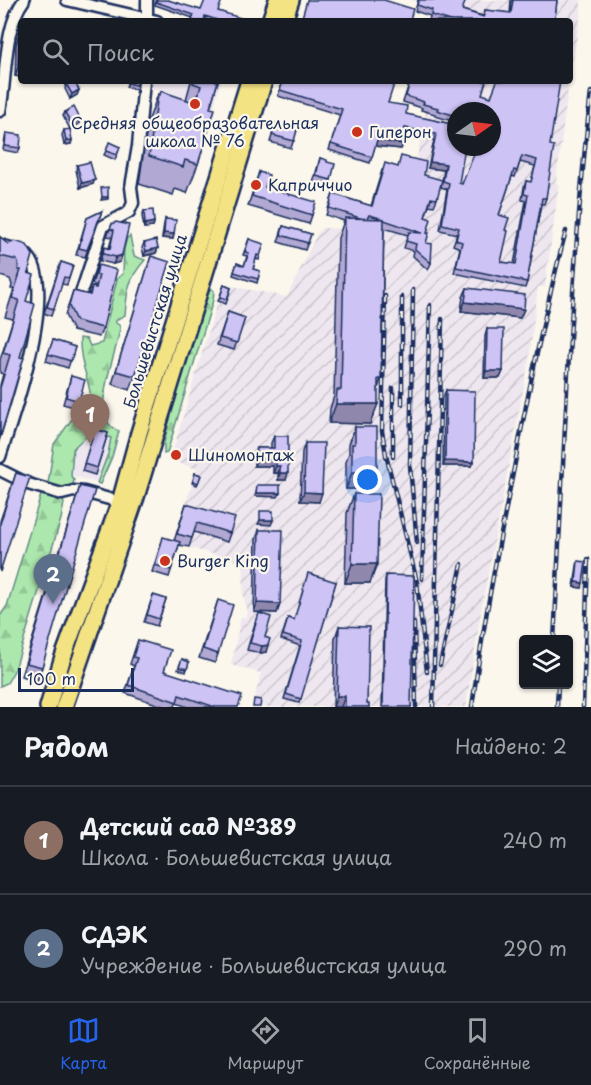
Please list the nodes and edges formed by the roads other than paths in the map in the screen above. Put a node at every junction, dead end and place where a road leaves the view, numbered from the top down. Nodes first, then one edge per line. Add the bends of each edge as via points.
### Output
1 (24, 0) edge
2 (67, 0) edge
3 (147, 0) edge
4 (277, 0) edge
5 (291, 0) edge
6 (142, 18) edge
7 (150, 18) edge
8 (271, 18) edge
9 (285, 18) edge
10 (144, 84) edge
11 (248, 84) edge
12 (263, 84) edge
13 (0, 111) edge
14 (0, 245) edge
15 (81, 293) edge
16 (0, 457) edge
17 (0, 470) edge
18 (120, 502) junction
19 (48, 707) edge
20 (64, 707) edge

1 - 13 street via 10,30
2 - 6 street
3 - 7 street
4 - 8 highway
5 - 9 highway
10 - 15 street via 131,187 133,203 129,212 103,226
11 - 18 highway, Большевистская улица
12 - 20 highway, Большевистская улица via 136,497
14 - 16 street via 25,253 38,283 36,325
17 - 18 street via 62,494 84,492
18 - 19 highway, Большевистская улица

